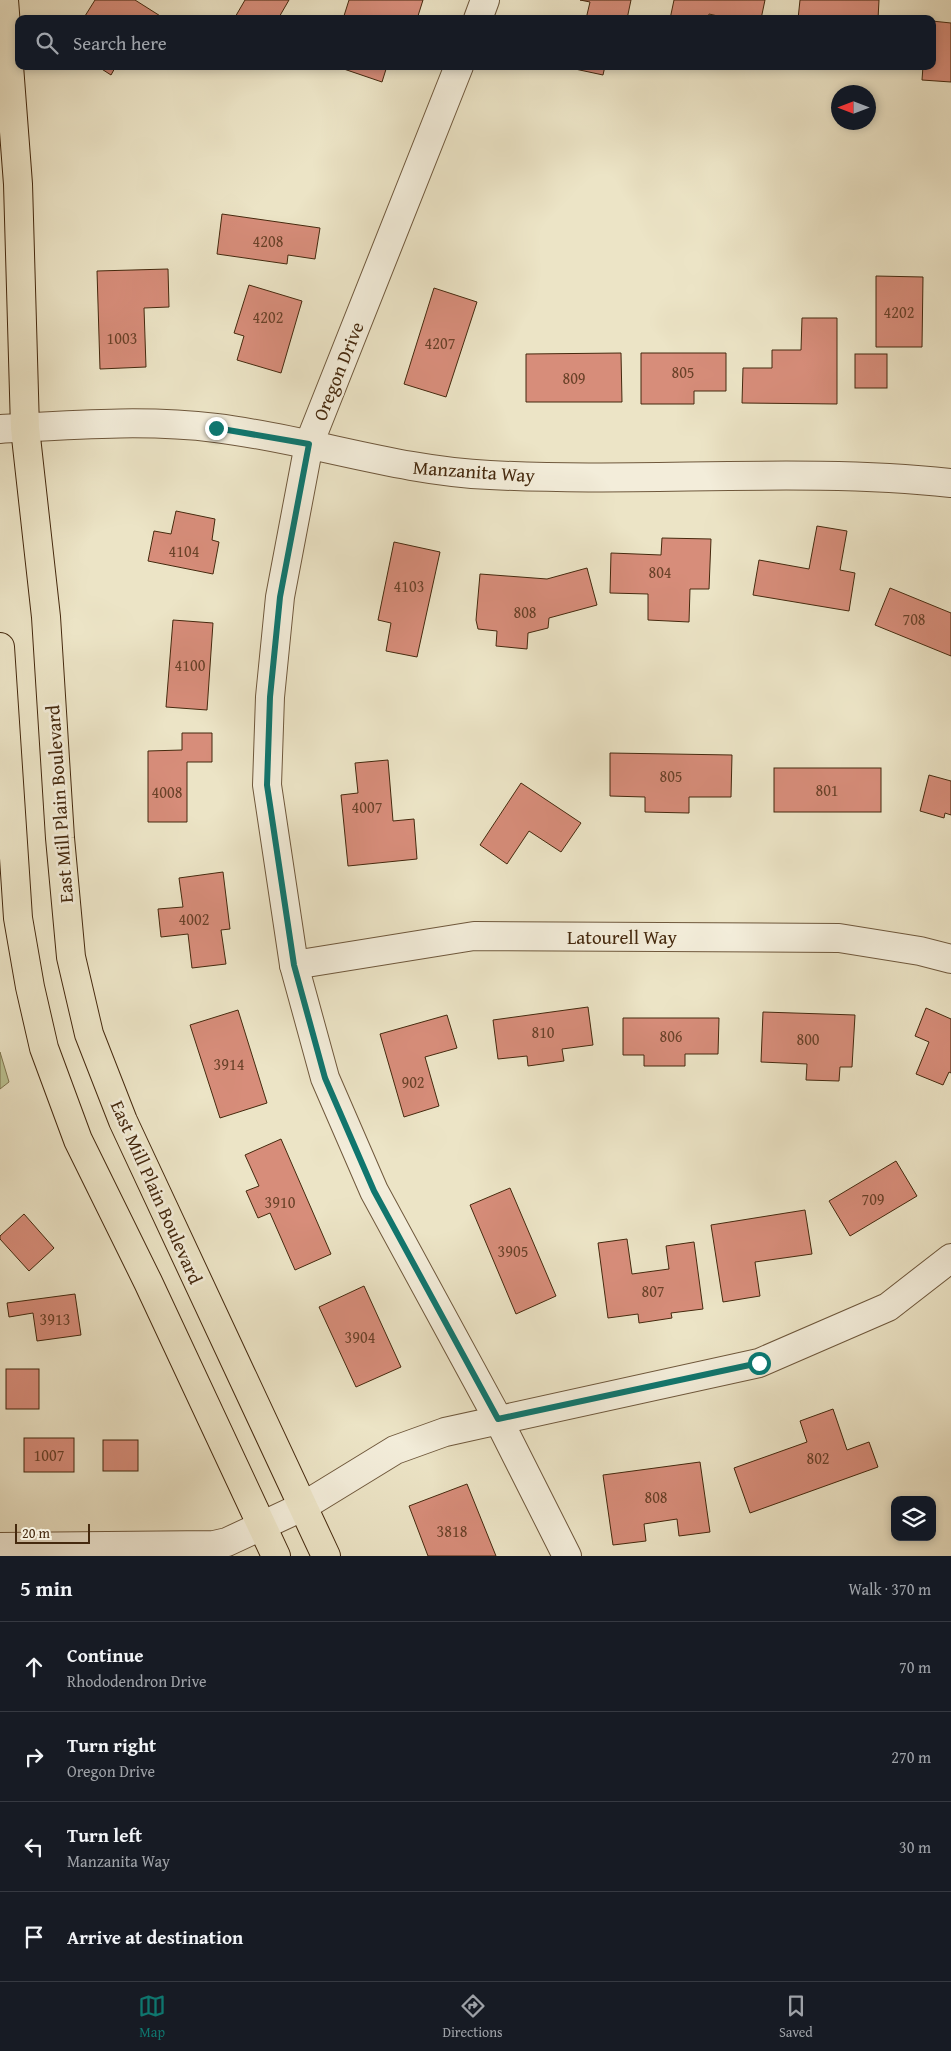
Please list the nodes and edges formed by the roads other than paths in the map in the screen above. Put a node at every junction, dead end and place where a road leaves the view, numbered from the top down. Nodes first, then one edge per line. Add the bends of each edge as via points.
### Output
1 (4, 0) edge
2 (485, 0) edge
3 (479, 15) edge
4 (457, 70) edge
5 (13, 428) edge
6 (309, 444) junction
7 (951, 483) edge
8 (0, 646) edge
9 (951, 959) edge
10 (294, 965) junction
11 (951, 1258) edge
12 (498, 1419) junction
13 (302, 1507) junction
14 (262, 1527) junction
15 (0, 1547) edge
16 (276, 1556) edge
17 (326, 1556) edge
18 (567, 1556) edge

1 - 5 main road, East Mill Plain Boulevard via 18,184
2 - 3 street
4 - 6 street, Oregon Drive
5 - 6 street, Manzanita Way via 162,423 216,428
5 - 13 main road, East Mill Plain Boulevard via 46,617 71,957 89,1034 123,1121
6 - 7 street, Manzanita Way via 400,466 488,475 596,478 890,476
6 - 10 street, Oregon Drive via 280,597 270,697 267,785
8 - 14 main road via 18,918 44,1048 78,1140
9 - 10 street, Latourell Way via 840,938 474,936
10 - 12 street, Oregon Drive via 325,1078 374,1191
11 - 12 street via 888,1307 759,1363
12 - 13 street via 445,1432 395,1450
12 - 18 street, Oregon Drive
13 - 14 street
13 - 17 main road, East Mill Plain Boulevard
14 - 15 street via 214,1545
14 - 16 main road

